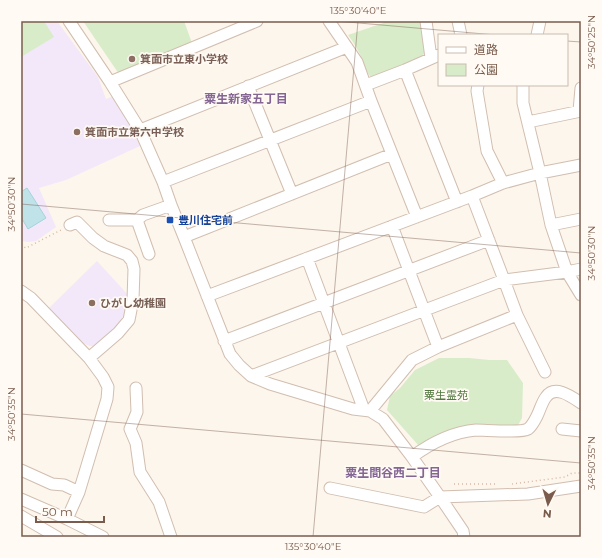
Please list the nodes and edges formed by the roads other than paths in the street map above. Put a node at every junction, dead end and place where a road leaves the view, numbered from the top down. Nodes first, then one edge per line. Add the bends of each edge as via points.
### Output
1 (69, 21) edge
2 (257, 21) edge
3 (329, 21) edge
4 (426, 21) edge
5 (458, 21) edge
6 (540, 21) edge
7 (461, 34) edge
8 (537, 34) edge
9 (347, 46) junction
10 (435, 57) edge
11 (405, 70) junction
12 (110, 82) junction
13 (366, 85) junction
14 (248, 86) junction
15 (478, 86) edge
16 (523, 86) edge
17 (581, 88) edge
18 (371, 101) junction
19 (580, 111) edge
20 (528, 122) junction
21 (140, 130) junction
22 (271, 141) junction
23 (392, 154) junction
24 (581, 164) edge
25 (540, 173) junction
26 (163, 182) junction
27 (503, 183) junction
28 (292, 194) junction
29 (472, 196) junction
30 (457, 202) junction
31 (171, 205) junction
32 (417, 217) junction
33 (581, 219) edge
34 (109, 220) dead end
35 (138, 220) junction
36 (70, 225) road end
37 (551, 225) junction
38 (392, 226) junction
39 (184, 237) junction
40 (489, 240) junction
41 (149, 254) dead end
42 (307, 258) junction
43 (581, 269) edge
44 (409, 271) junction
45 (567, 272) junction
46 (504, 280) junction
47 (21, 291) edge
48 (581, 295) edge
49 (207, 296) junction
50 (324, 303) junction
51 (424, 310) junction
52 (517, 315) junction
53 (224, 341) junction
54 (339, 343) junction
55 (438, 347) junction
56 (89, 358) junction
57 (545, 372) dead end
58 (251, 376) junction
59 (136, 388) dead end
60 (581, 403) edge
61 (367, 410) junction
62 (562, 429) dead end
63 (581, 431) edge
64 (412, 457) junction
65 (21, 470) edge
66 (581, 486) edge
67 (330, 488) dead end
68 (79, 492) junction
69 (440, 497) junction
70 (21, 499) edge
71 (21, 516) edge
72 (67, 519) junction
73 (57, 537) edge
74 (103, 537) edge
75 (171, 537) edge
76 (464, 537) edge

1 - 12 street
2 - 12 street
3 - 9 street
4 - 10 street
5 - 7 street
6 - 8 street
9 - 13 street
9 - 14 street
10 - 11 street
11 - 13 street
11 - 30 street
12 - 21 street
13 - 18 street
14 - 21 street
14 - 22 street
15 - 27 street via 487,151
16 - 20 street via 523,103
17 - 19 street
18 - 22 street
18 - 23 street
19 - 20 street
20 - 25 street
21 - 26 street
22 - 26 street
22 - 28 street
23 - 28 street
23 - 32 street
24 - 25 street
25 - 27 street
25 - 37 street
26 - 31 street
27 - 29 street
28 - 39 street
29 - 30 street
29 - 40 street
30 - 32 street
31 - 35 street via 143,215
31 - 39 street
32 - 38 street
33 - 37 street
34 - 35 street
35 - 41 street
36 - 56 street via 77,222 104,246 127,255 134,269 133,300 129,320
37 - 45 street
38 - 42 street
38 - 44 street
39 - 49 street
40 - 44 street
40 - 46 street
42 - 49 street
42 - 50 street
43 - 45 street
44 - 50 street
44 - 51 street
45 - 46 street
45 - 48 street
46 - 51 street
46 - 52 street
47 - 56 street
49 - 53 street
50 - 53 street
50 - 54 street
51 - 54 street
51 - 55 street
52 - 55 street
52 - 57 street
53 - 58 street via 230,354
54 - 58 street
54 - 61 street
55 - 61 street via 412,360
56 - 68 street via 108,387 107,399
58 - 61 street via 353,410
59 - 75 street via 136,412 130,429 136,444 140,472 159,502
60 - 64 street via 568,394 552,392 546,396 535,421 528,429 460,432 445,437
61 - 64 street via 382,418
62 - 63 street
64 - 69 street
65 - 68 street via 52,484 64,485
66 - 69 street via 528,494
67 - 69 street via 424,507
68 - 72 street
69 - 76 street via 463,531
70 - 72 street
71 - 73 street
72 - 74 street

